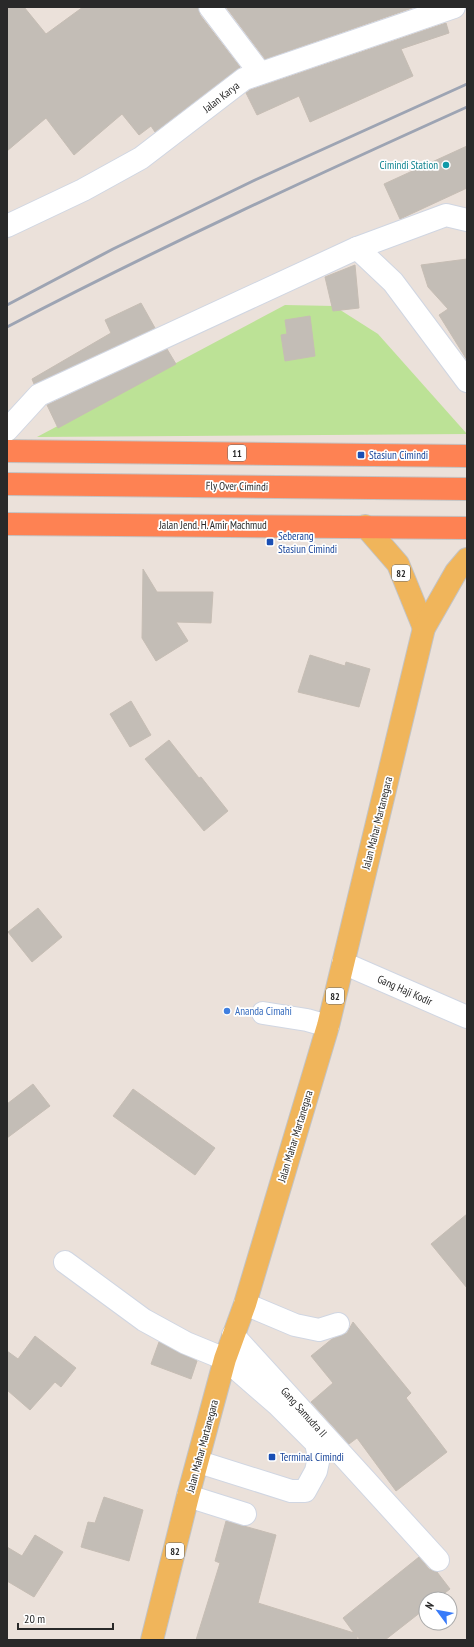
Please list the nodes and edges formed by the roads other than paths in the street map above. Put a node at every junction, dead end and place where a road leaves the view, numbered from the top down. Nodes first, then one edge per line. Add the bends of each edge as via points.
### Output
1 (210, 7) edge
2 (454, 7) edge
3 (260, 74) junction
4 (467, 220) edge
5 (7, 226) edge
6 (358, 248) junction
7 (467, 381) edge
8 (7, 430) edge
9 (7, 451) edge
10 (467, 456) edge
11 (7, 484) edge
12 (467, 489) edge
13 (7, 524) edge
14 (365, 526) junction
15 (467, 528) edge
16 (467, 559) edge
17 (424, 628) junction
18 (343, 963) junction
19 (263, 1013) dead end
20 (467, 1017) edge
21 (328, 1026) junction
22 (65, 1262) dead end
23 (245, 1304) junction
24 (338, 1324) dead end
25 (234, 1335) junction
26 (226, 1359) junction
27 (199, 1462) junction
28 (188, 1496) junction
29 (245, 1514) dead end
30 (438, 1560) dead end
31 (152, 1640) edge

1 - 3 street
2 - 3 street, Jalan Karya
3 - 5 street, Jalan Karya via 244,79 141,158 83,190
4 - 6 street via 446,215
6 - 7 street via 393,282
6 - 8 street via 39,395
9 - 10 highway, 11
11 - 12 highway, Fly Over Cimindi
13 - 14 highway, Jalan Jend. H. Amir Machmud
14 - 15 highway, Jalan Jend. H. Amir Machmud
14 - 17 main road, 82 via 398,564
16 - 17 main road, Jalan Mahar Martanegara / 82 via 456,572
17 - 18 main road, Jalan Mahar Martanegara / 82
18 - 20 street, Gang Haji Kodir
18 - 21 main road, Jalan Mahar Martanegara / 82
19 - 21 street
21 - 23 main road, Jalan Mahar Martanegara / 82
22 - 26 street via 144,1320
23 - 24 street via 295,1325 319,1330
23 - 25 main road, Jalan Mahar Martanegara / 82
25 - 26 main road, Jalan Mahar Martanegara / 82
25 - 30 street, Gang Samudra II
26 - 27 main road, Jalan Mahar Martanegara / 82
26 - 27 street via 316,1443 319,1457 316,1471 304,1491 291,1491
27 - 28 main road, Jalan Mahar Martanegara / 82
28 - 29 street
28 - 31 main road, Jalan Mahar Martanegara / 82

